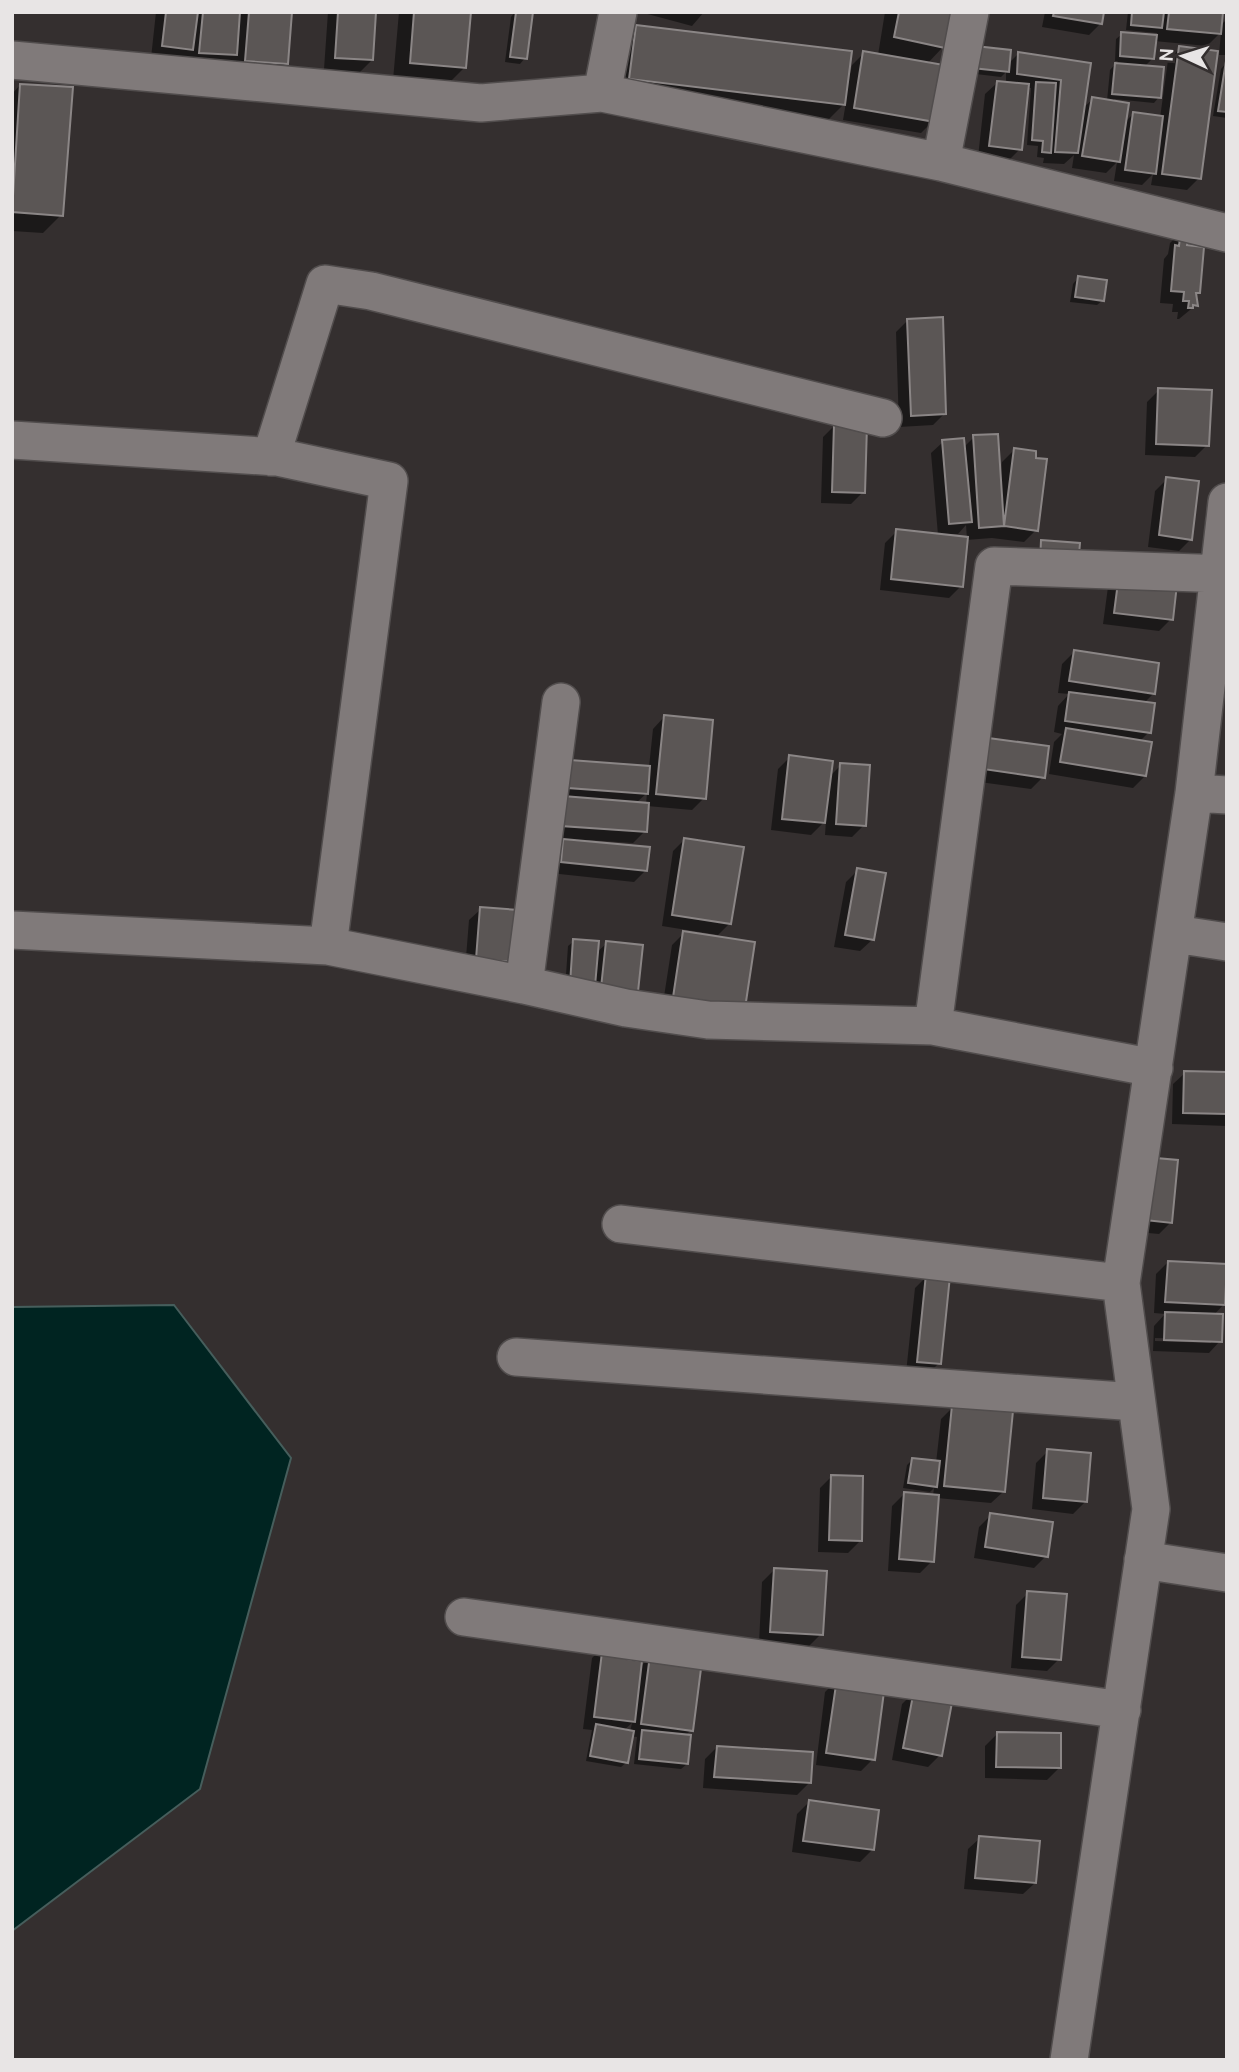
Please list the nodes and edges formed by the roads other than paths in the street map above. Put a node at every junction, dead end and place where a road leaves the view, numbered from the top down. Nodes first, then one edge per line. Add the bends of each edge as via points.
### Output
1 (618, 12) edge
2 (970, 12) edge
3 (12, 60) edge
4 (602, 93) junction
5 (941, 162) junction
6 (1227, 233) edge
7 (883, 418) dead end
8 (12, 440) edge
9 (271, 457) junction
10 (1227, 502) edge
11 (1222, 574) edge
12 (561, 702) dead end
13 (1210, 794) edge
14 (12, 930) edge
15 (1175, 934) junction
16 (1227, 942) edge
17 (328, 946) junction
18 (524, 985) junction
19 (933, 1026) junction
20 (1154, 1068) junction
21 (621, 1224) dead end
22 (1121, 1283) junction
23 (516, 1357) dead end
24 (1136, 1402) junction
25 (1143, 1560) junction
26 (1227, 1573) edge
27 (464, 1617) dead end
28 (1122, 1710) junction
29 (1069, 2060) edge

1 - 4 street
2 - 5 street
3 - 4 street via 481,103
4 - 5 street
5 - 6 street
7 - 9 street via 371,291 325,284
8 - 9 street
9 - 17 street via 389,481
10 - 11 street
11 - 13 street
11 - 19 street via 994,566
12 - 18 street
13 - 15 street
14 - 17 street
15 - 16 street
15 - 20 street
17 - 18 street
18 - 19 street via 626,1008 708,1020
19 - 20 street
20 - 22 street
21 - 22 street
22 - 24 street
23 - 24 street
24 - 25 street via 1151,1509
25 - 26 street
25 - 28 street
27 - 28 street
28 - 29 street

